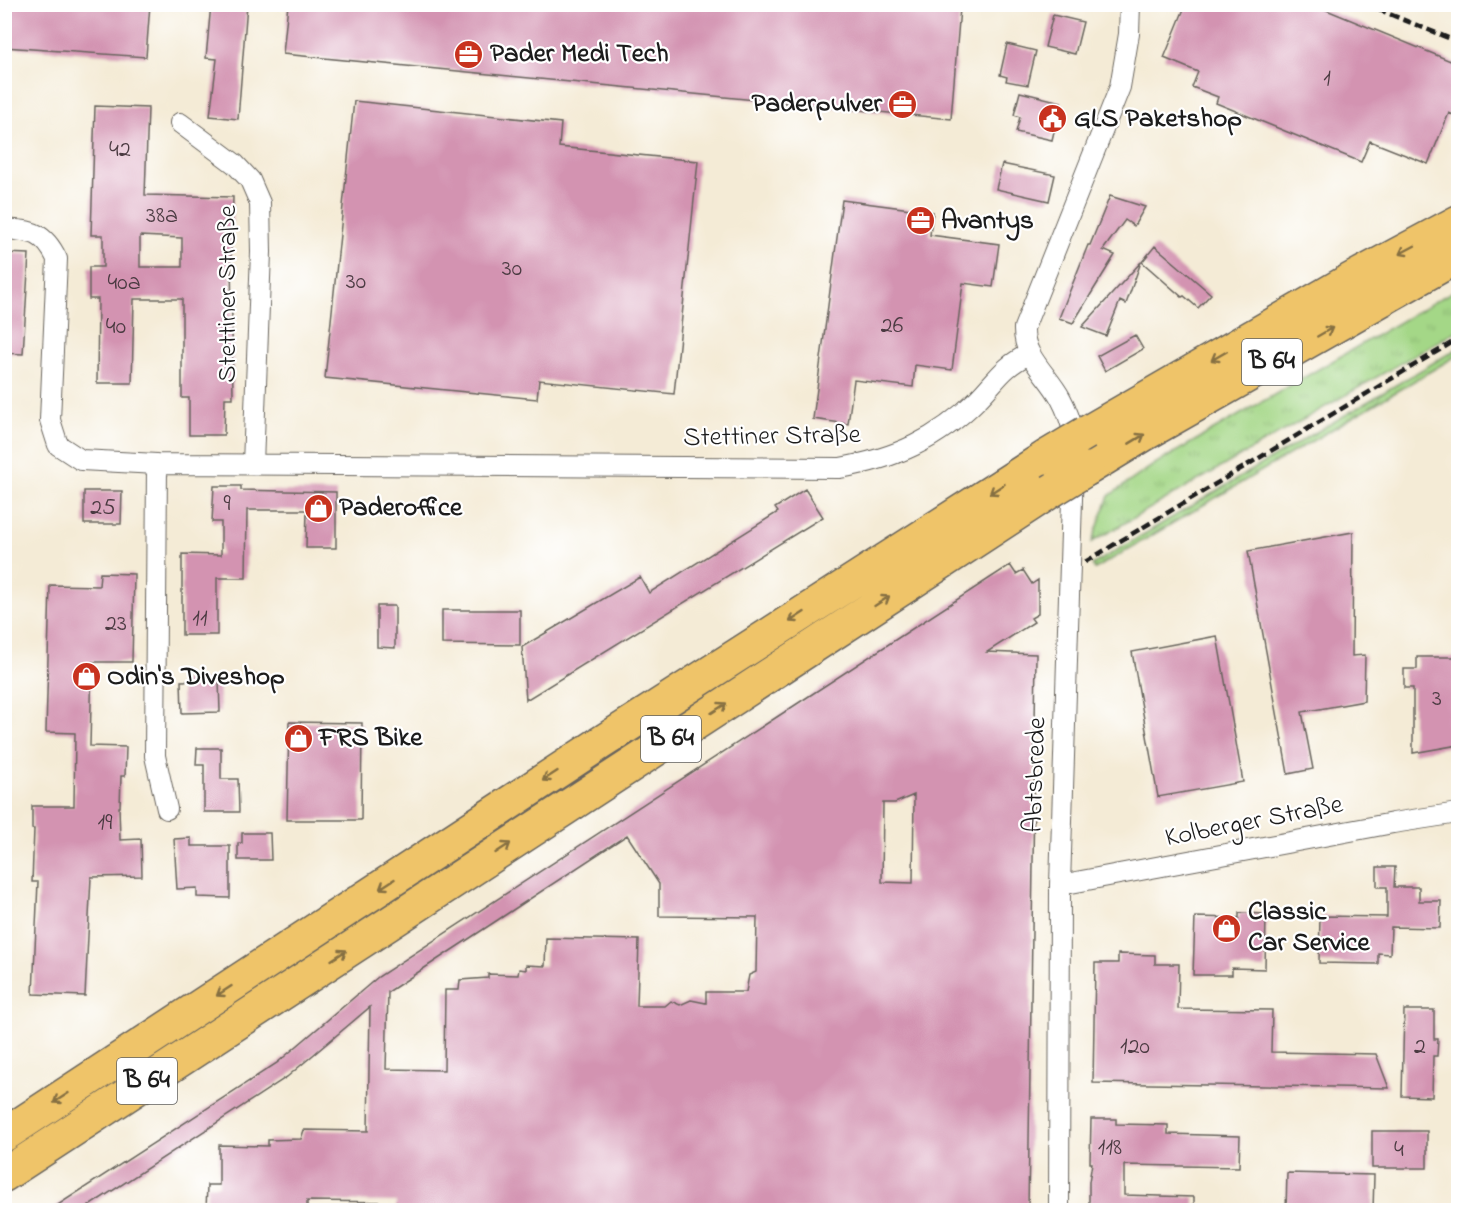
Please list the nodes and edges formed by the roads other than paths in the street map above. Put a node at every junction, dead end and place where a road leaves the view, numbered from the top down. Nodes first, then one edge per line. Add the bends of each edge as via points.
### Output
1 (1130, 4) edge
2 (180, 123) dead end
3 (1458, 222) edge
4 (4, 229) edge
5 (1458, 256) edge
6 (1029, 354) junction
7 (157, 464) junction
8 (253, 464) junction
9 (167, 809) dead end
10 (1458, 813) edge
11 (1060, 885) junction
12 (4, 1135) edge
13 (4, 1175) edge
14 (1059, 1210) edge

1 - 6 street via 1130,34 1120,87 1029,312 1024,328
2 - 8 street, Stettiner Straße via 236,164 250,180 260,203
3 -> 12 highway, B 64, bridge via 1352,279 1046,457 598,744
4 - 7 street, Stettiner Straße via 32,231 49,243 57,259 50,420 58,445 81,460
13 -> 5 highway, B 64, bridge via 1051,491
6 - 8 street, Stettiner Straße via 1012,362 978,400 948,425 912,448 874,462 840,468
6 - 11 street, Abtsbrede via 1061,399 1074,435
7 - 8 street, Stettiner Straße
7 - 9 street via 155,756
10 - 11 street, Kolberger Straße
11 - 14 street, Abtsbrede

